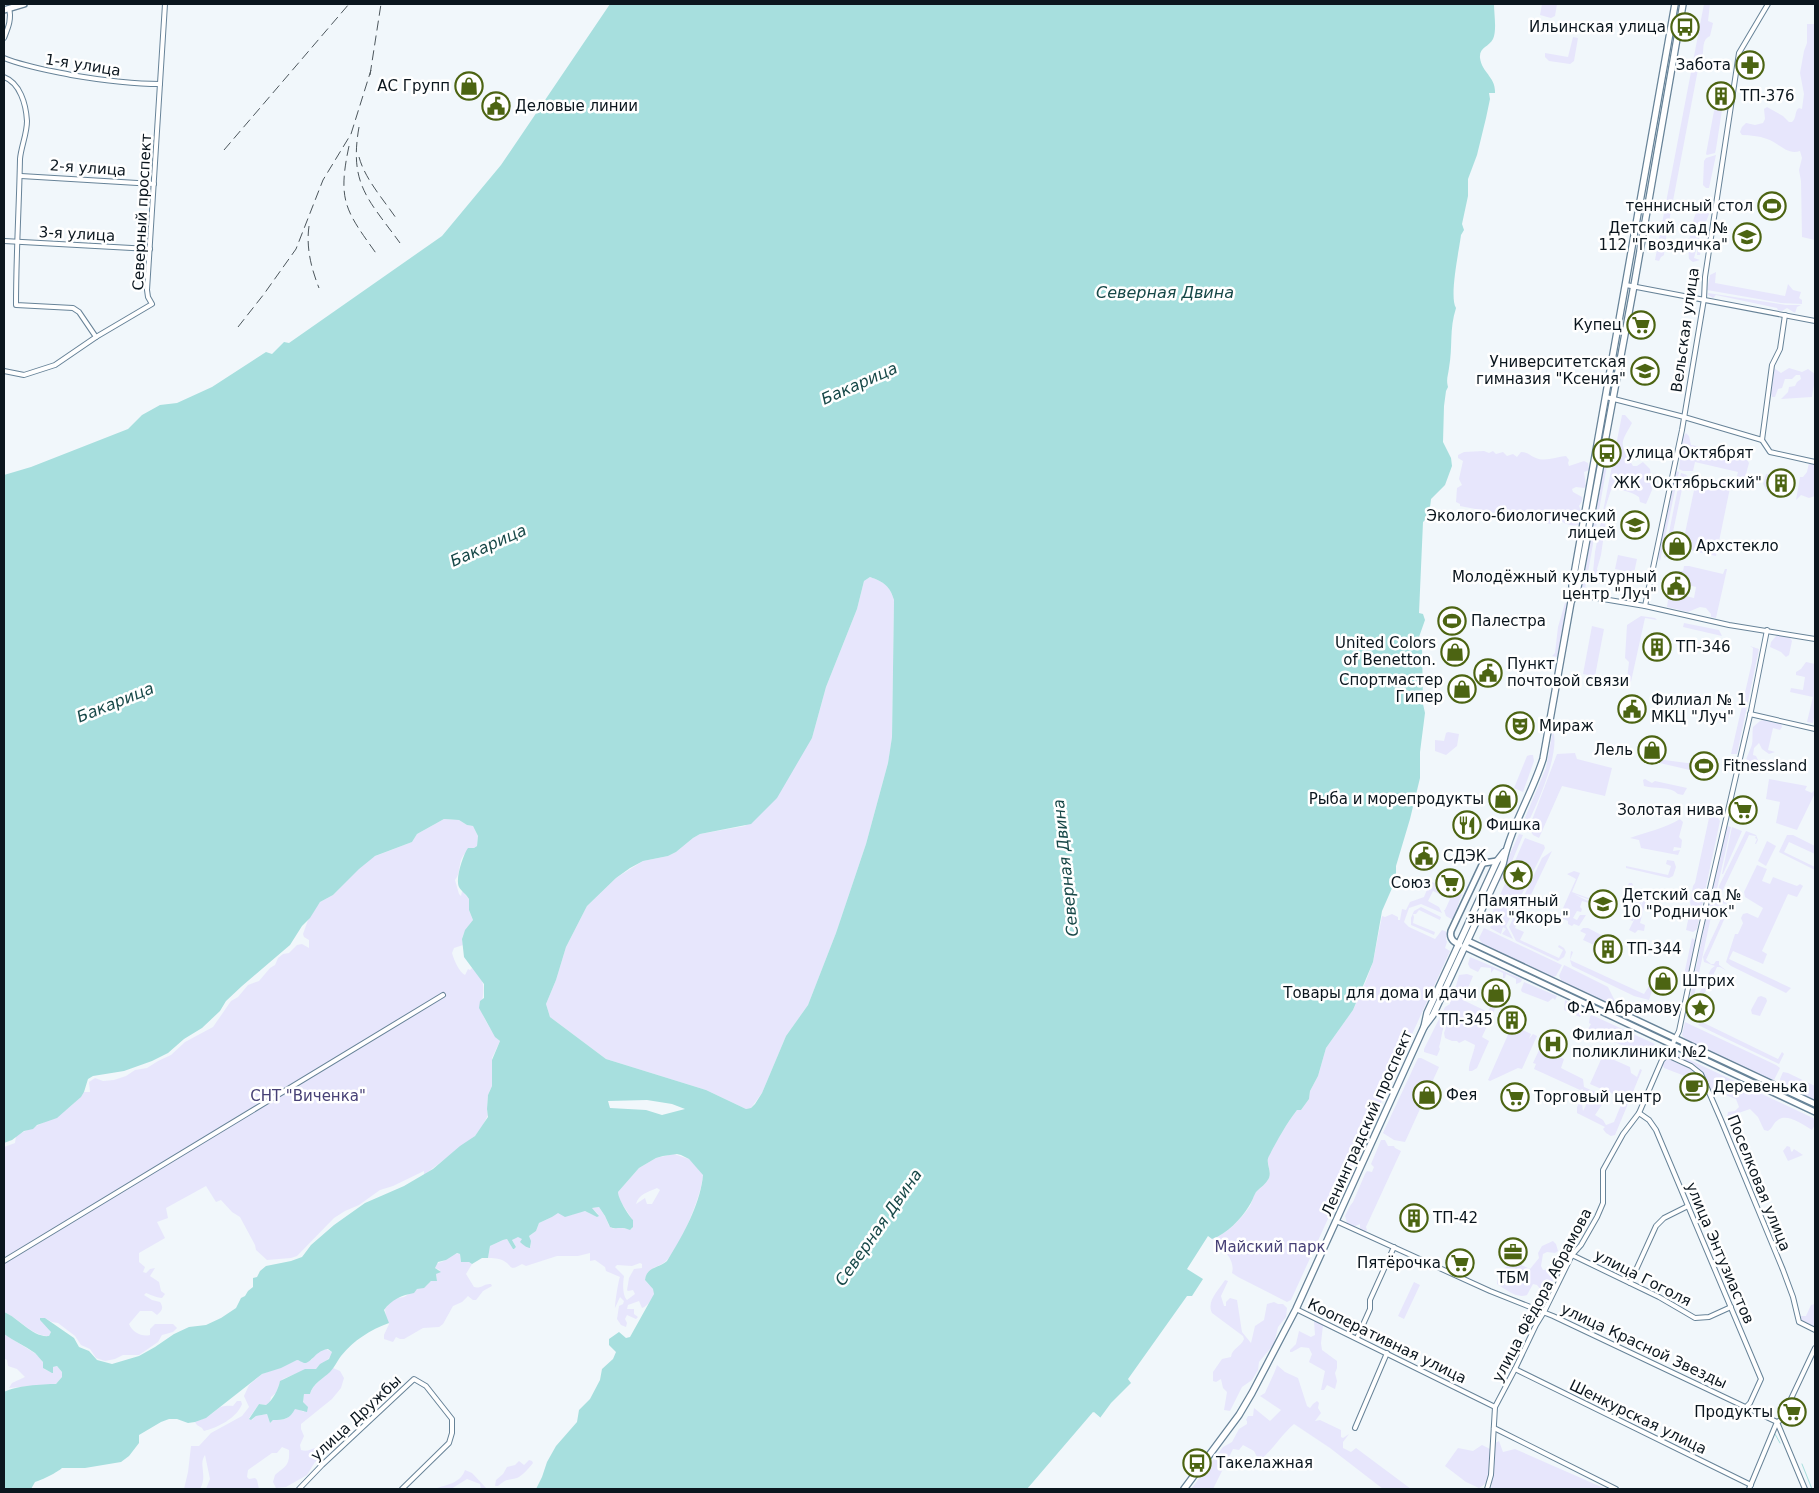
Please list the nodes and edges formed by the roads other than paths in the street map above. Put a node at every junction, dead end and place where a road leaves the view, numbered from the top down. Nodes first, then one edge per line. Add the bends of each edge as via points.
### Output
1 (24, 4) edge
2 (165, 4) edge
3 (1675, 4) edge
4 (1683, 4) edge
5 (1768, 4) edge
6 (6, 9) edge
7 (4, 38) edge
8 (4, 58) edge
9 (4, 77) edge
10 (160, 84) junction
11 (20, 176) junction
12 (154, 184) junction
13 (4, 241) edge
14 (16, 241) junction
15 (150, 249) junction
16 (1626, 285) junction
17 (1634, 286) junction
18 (1704, 299) junction
19 (1785, 314) junction
20 (1815, 321) edge
21 (96, 337) junction
22 (4, 371) edge
23 (1606, 397) junction
24 (1613, 398) junction
25 (1684, 416) junction
26 (1762, 440) junction
27 (1815, 462) edge
28 (1573, 594) junction
29 (1645, 606) junction
30 (1767, 630) junction
31 (1815, 638) edge
32 (1750, 714) junction
33 (1815, 729) edge
34 (1505, 851) junction
35 (1497, 861) junction
36 (1464, 943) junction
37 (443, 996) dead end
38 (1675, 1038) junction
39 (1672, 1044) junction
40 (1667, 1055) junction
41 (1815, 1104) edge
42 (1815, 1112) edge
43 (1639, 1113) junction
44 (1688, 1206) junction
45 (1336, 1221) junction
46 (1394, 1247) junction
47 (1572, 1255) junction
48 (4, 1261) edge
49 (1630, 1283) junction
50 (1731, 1307) junction
51 (1296, 1309) junction
52 (1544, 1312) junction
53 (1815, 1330) edge
54 (1357, 1338) junction
55 (1815, 1348) edge
56 (1387, 1353) junction
57 (1515, 1369) junction
58 (1747, 1406) junction
59 (1495, 1407) junction
60 (1777, 1422) junction
61 (1355, 1428) dead end
62 (1494, 1428) junction
63 (1750, 1487) edge
64 (299, 1489) edge
65 (402, 1489) edge
66 (1184, 1489) edge
67 (1487, 1489) edge
68 (1616, 1489) edge
69 (1805, 1489) edge

1 - 6 main road
2 - 10 street, Северный проспект
3 - 16 main road, Ленинградский проспект
4 - 17 main road, Ленинградский проспект
5 - 18 street, Вельская улица via 1739,54
6 - 7 street via 9,25
8 - 10 street, 1-я улица via 27,67 136,84
9 - 11 street via 20,91 27,122
10 - 12 street, Северный проспект
11 - 12 street, 2-я улица
11 - 14 street
12 - 15 street, Северный проспект
13 - 14 street, 3-я улица
14 - 15 street, 3-я улица
14 - 21 street via 16,305 73,308
15 - 21 street, Северный проспект via 147,290 152,304
16 - 17 street
16 - 23 main road, Ленинградский проспект
17 - 18 street
17 - 24 main road, Ленинградский проспект
18 - 19 street
18 - 25 street, Вельская улица
19 - 20 street
19 - 26 street via 1780,349 1772,365
21 - 22 street, Северный проспект via 55,365 24,375
23 - 24 street
23 - 28 main road, Ленинградский проспект
24 - 25 street
24 - 28 main road, Ленинградский проспект via 1578,587
25 - 26 street
25 - 29 street, Вельская улица
26 - 27 street via 1770,452
28 - 29 street
28 - 34 main road, Ленинградский проспект via 1543,758 1536,782
29 - 30 street
30 - 31 street
30 - 32 street, улица Фёдора Абрамова
32 - 33 street
32 - 38 street, улица Фёдора Абрамова via 1681,1025
34 - 35 main road, Ленинградский проспект
34 - 36 main road, Ленинградский проспект via 1503,864
35 - 36 main road, Ленинградский проспект
35 - 36 main road via 1482,865 1451,931 1452,940
36 - 38 main road
36 - 39 main road
36 - 45 main road, Ленинградский проспект
37 - 48 street
38 - 39 street, улица Фёдора Абрамова
38 - 41 main road
39 - 40 street, улица Фёдора Абрамова
39 - 42 main road
40 - 43 street, улица Фёдора Абрамова
40 - 53 street, Поселковая улица via 1701,1074 1783,1270 1799,1322
43 - 44 street, улица Энтузиастов via 1656,1130
43 - 47 street, улица Фёдора Абрамова via 1602,1170 1603,1203 1582,1245
44 - 49 street via 1664,1218 1656,1226
44 - 50 street, улица Энтузиастов
45 - 46 street, улица Красной Звезды
45 - 51 main road, Ленинградский проспект
46 - 52 street, улица Красной Звезды
46 - 54 street
47 - 49 street, улица Гоголя
47 - 52 street, улица Фёдора Абрамова
49 - 50 street, улица Гоголя via 1695,1318 1709,1317
50 - 58 street, улица Энтузиастов via 1762,1379
51 - 54 street, Кооперативная улица
51 - 66 main road, Ленинградский проспект via 1239,1415
52 - 57 street, улица Фёдора Абрамова
52 - 58 street, улица Красной Звезды
54 - 56 street, Кооперативная улица
55 - 60 street via 1781,1420
56 - 59 street, Кооперативная улица
56 - 61 street
57 - 59 street, улица Фёдора Абрамова
57 - 63 street, Шенкурская улица
58 - 60 street, улица Красной Звезды
59 - 62 street, улица Фёдора Абрамова
60 - 63 street
60 - 69 street
62 - 67 street, улица Фёдора Абрамова via 1492,1475
62 - 68 street
64 - 65 street, улица Дружбы via 414,1379 426,1386 452,1419 452,1433 448,1443

